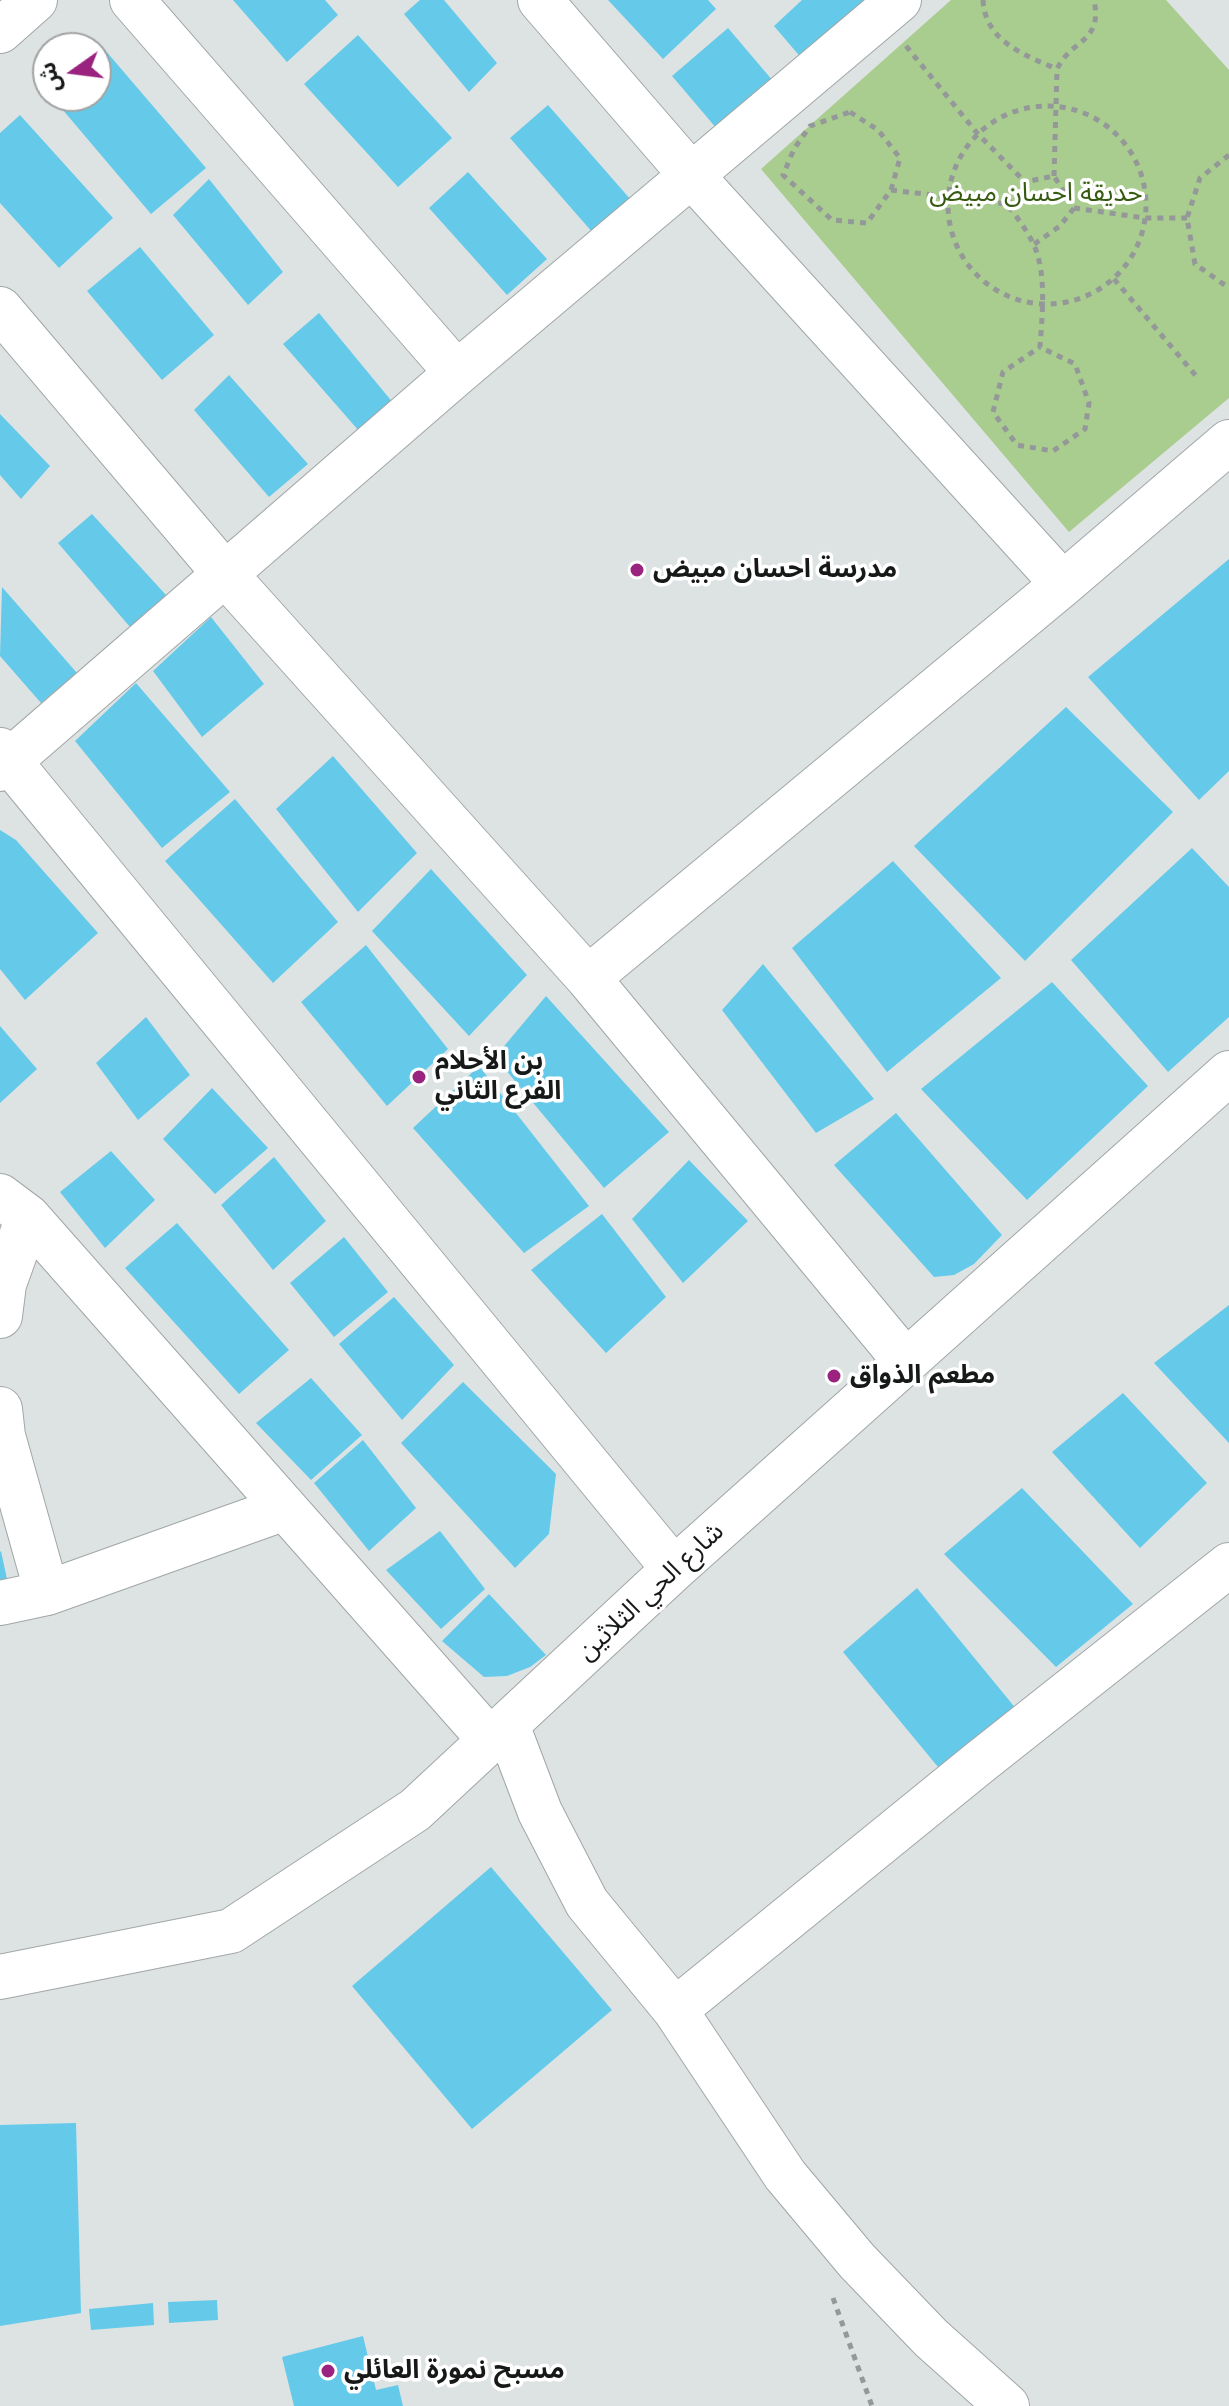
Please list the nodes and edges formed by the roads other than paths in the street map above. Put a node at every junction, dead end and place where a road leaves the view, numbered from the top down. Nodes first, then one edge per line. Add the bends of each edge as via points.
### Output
1 (35, 0) edge
2 (132, 0) edge
3 (540, 0) edge
4 (899, 0) edge
5 (0, 31) edge
6 (692, 176) junction
7 (0, 309) edge
8 (457, 373) junction
9 (1229, 442) edge
10 (225, 574) junction
11 (1063, 584) junction
12 (3, 760) edge
13 (588, 978) junction
14 (1229, 1073) edge
15 (14, 1206) edge
16 (0, 1316) edge
17 (906, 1362) junction
18 (0, 1409) edge
19 (285, 1508) junction
20 (1229, 1565) edge
21 (674, 1569) junction
22 (47, 1593) junction
23 (0, 1603) edge
24 (498, 1732) junction
25 (0, 1977) edge
26 (675, 2010) junction
27 (1007, 2406) edge

1 - 5 street
2 - 8 street
3 - 6 street
4 - 6 street
6 - 8 street
6 - 11 street
7 - 10 street
8 - 10 street
9 - 11 street
10 - 12 street
10 - 13 street
11 - 13 street
12 - 21 street
13 - 17 street
14 - 17 street, شارع الحي الثلاثين
15 - 16 street
15 - 19 street
17 - 21 street, شارع الحي الثلاثين
18 - 22 street
19 - 22 street
19 - 24 street
20 - 26 street
21 - 24 street, شارع الحي الثلاثين
22 - 23 street
24 - 25 street, شارع الحي الثلاثين via 415,1810 231,1931
24 - 26 street via 587,1903
26 - 27 street via 785,2175 857,2261

